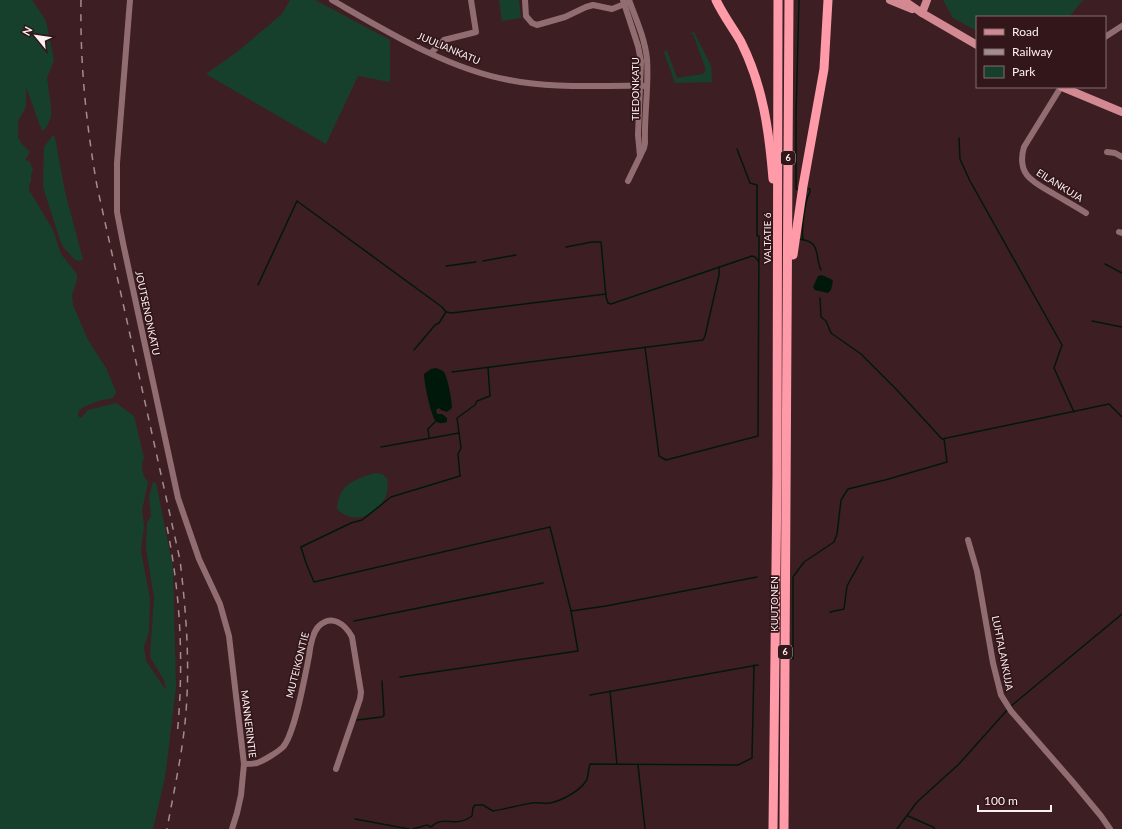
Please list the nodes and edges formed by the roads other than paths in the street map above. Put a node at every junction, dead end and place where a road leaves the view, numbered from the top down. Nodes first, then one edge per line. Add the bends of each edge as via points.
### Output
1 (130, 0) edge
2 (332, 0) edge
3 (471, 0) edge
4 (525, 0) edge
5 (716, 0) edge
6 (778, 0) edge
7 (790, 0) edge
8 (828, 0) edge
9 (890, 0) edge
10 (903, 0) edge
11 (927, 0) edge
12 (627, 1) edge
13 (922, 13) junction
14 (1122, 26) edge
15 (1106, 36) edge
16 (976, 43) edge
17 (431, 53) junction
18 (643, 86) junction
19 (1060, 88) edge
20 (1063, 88) edge
21 (1122, 112) edge
22 (1107, 152) dead end
23 (1122, 157) edge
24 (628, 181) dead end
25 (1086, 213) dead end
26 (778, 245) junction
27 (787, 316) junction
28 (781, 476) junction
29 (968, 540) dead end
30 (226, 620) joint
31 (244, 764) junction
32 (336, 769) dead end
33 (232, 829) edge
34 (773, 829) edge
35 (784, 829) edge
36 (1110, 829) edge

1 - 30 street, JOUTSENONKATU via 117,163 117,212 178,498 193,542
2 - 17 street, JUULIANKATU
3 - 17 street via 476,32 444,40
4 - 12 street via 526,16 537,25 593,5 612,9
5 - 26 highway via 741,42 761,94 770,140
6 - 26 highway, VALTATIE 6 / 6
7 - 27 highway, VALTATIE 6 / 6
8 - 27 highway via 824,69 798,215
9 - 13 main road
10 - 13 main road
11 - 13 main road
12 - 18 street, TIEDONKATU via 638,46
13 - 16 main road
14 - 15 street
17 - 18 street, JUULIANKATU via 468,69 509,80 561,86
18 - 24 street, TIEDONKATU via 638,135 640,156
19 - 25 street, EILANKUJA via 1024,148 1022,163 1034,183
20 - 21 main road
22 - 23 street
26 - 28 highway, VALTATIE 6 / 6
27 - 28 highway, VALTATIE 6 / 6
28 - 34 highway, KUUTONEN / 6
28 - 35 highway, KUUTONEN / 6
29 - 36 street, LUHTALANKUJA via 977,572 1000,695
30 - 31 street, MANNERINTIE
31 - 32 street, MUTEIKONTIE via 256,763 283,747 290,734 312,640 318,627 327,621 335,621 342,623 352,637 361,692
31 - 33 street, MANNERINTIE via 238,813

